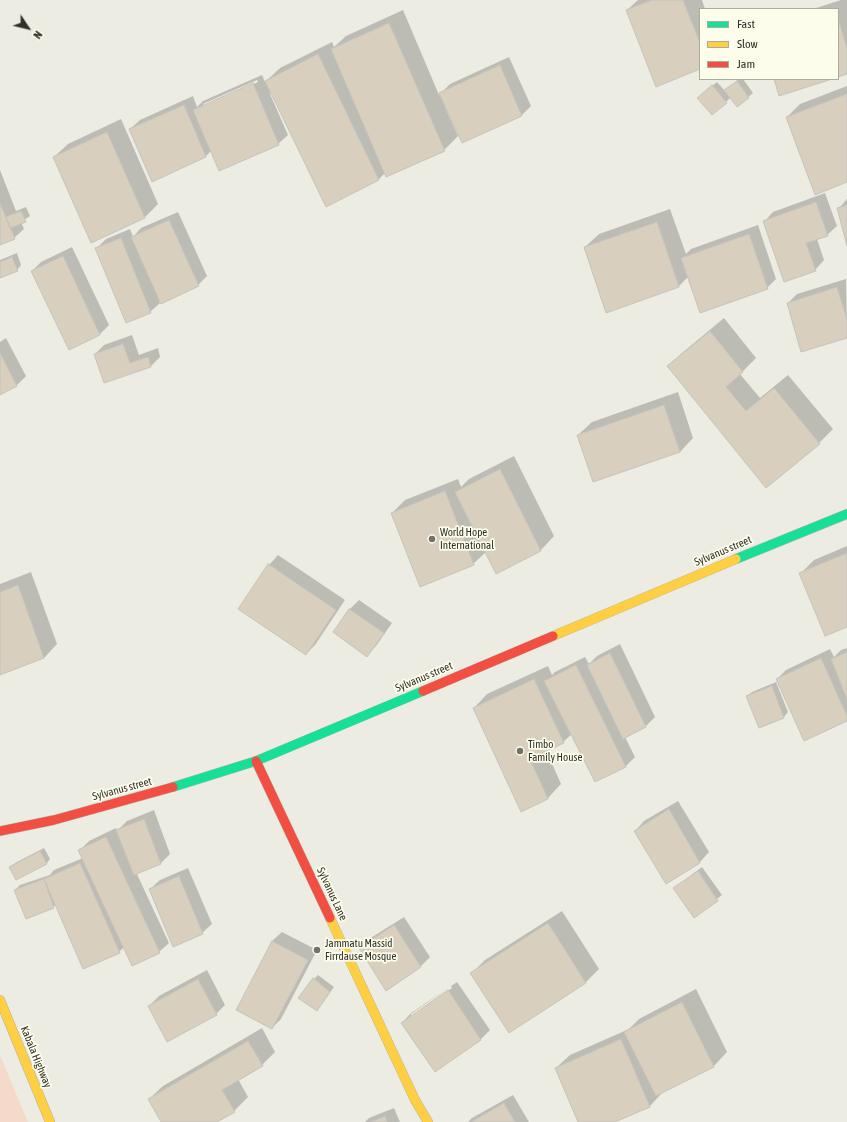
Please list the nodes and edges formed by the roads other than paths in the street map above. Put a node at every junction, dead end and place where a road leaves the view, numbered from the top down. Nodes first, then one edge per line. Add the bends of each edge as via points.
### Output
1 (847, 514) edge
2 (256, 761) junction
3 (0, 831) edge
4 (0, 1000) edge
5 (50, 1122) edge
6 (428, 1122) edge

1 - 2 street, Sylvanus street
2 - 3 street, Sylvanus street via 76,814
2 - 6 street, Sylvanus Lane via 415,1100
4 - 5 street, Kabala Highway

